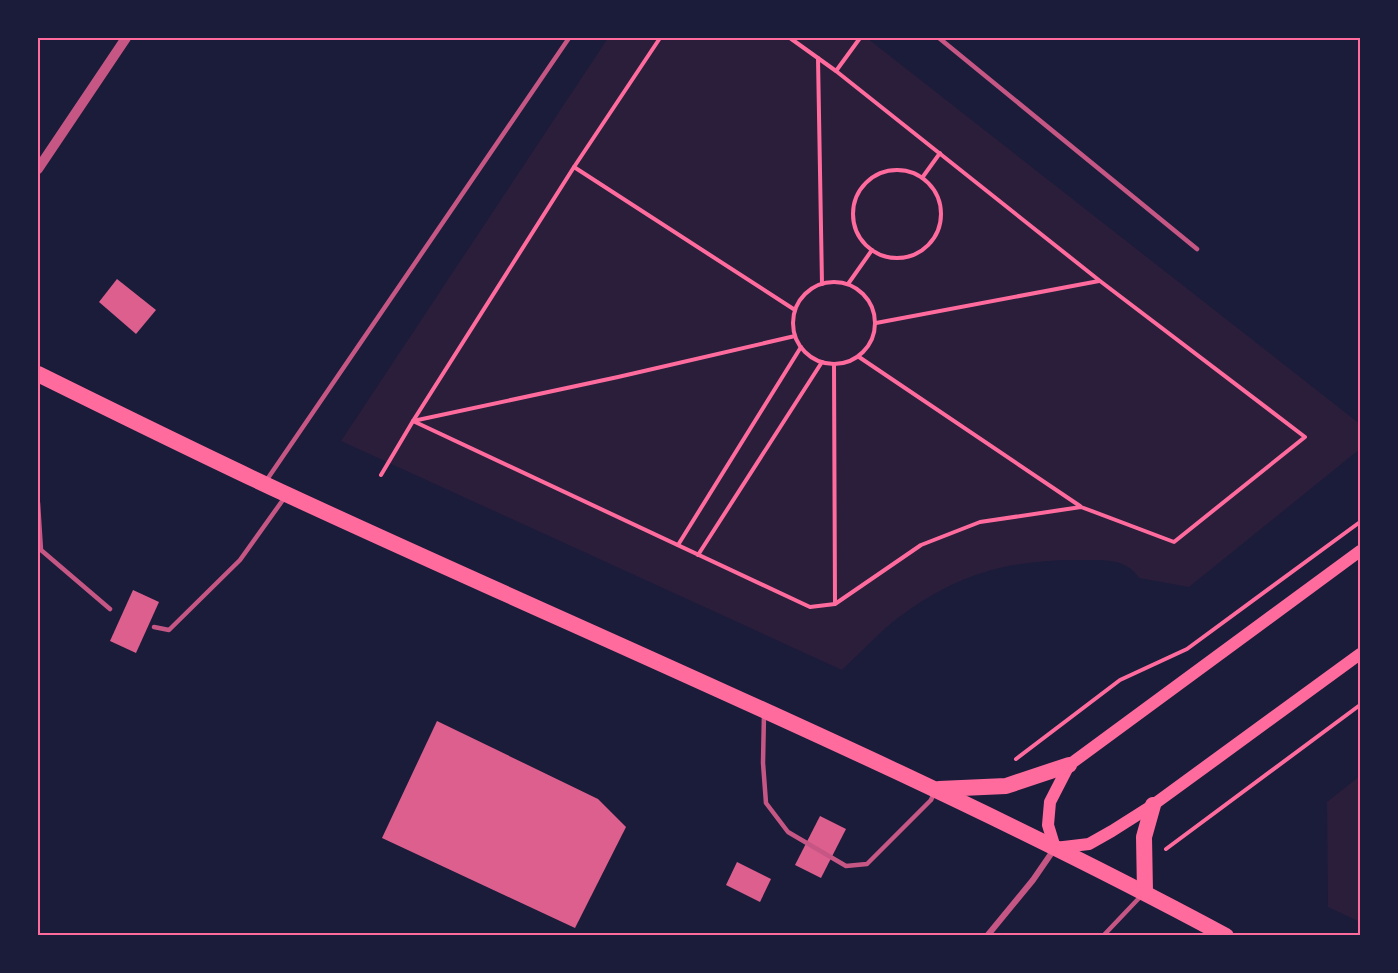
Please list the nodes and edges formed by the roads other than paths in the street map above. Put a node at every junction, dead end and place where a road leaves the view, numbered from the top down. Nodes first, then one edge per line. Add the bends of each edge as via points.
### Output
1 (125, 38) edge
2 (569, 38) edge
3 (939, 38) edge
4 (38, 169) edge
5 (1197, 249) dead end
6 (38, 374) edge
7 (264, 484) junction
8 (287, 495) junction
9 (38, 503) edge
10 (1360, 551) edge
11 (110, 609) dead end
12 (154, 627) dead end
13 (1360, 654) edge
14 (764, 710) junction
15 (1070, 765) junction
16 (936, 789) junction
17 (1153, 805) junction
18 (1055, 848) junction
19 (1145, 892) junction
20 (987, 936) edge
21 (1103, 936) edge
22 (1226, 936) edge

1 - 4 street
2 - 7 lane
3 - 5 lane
6 - 7 highway
7 - 8 highway
8 - 12 lane via 240,560 170,630
8 - 14 highway
9 - 11 lane via 41,550
10 - 15 main road
13 - 17 main road
14 - 16 highway
14 - 16 lane via 766,803 788,832 846,866 867,864 931,800
15 - 16 highway via 1006,786
15 - 18 main road via 1050,802 1048,825
16 - 18 highway
17 - 18 main road via 1089,844
17 - 19 highway via 1144,837
18 - 19 highway
18 - 20 street
19 - 21 lane
19 - 22 highway

